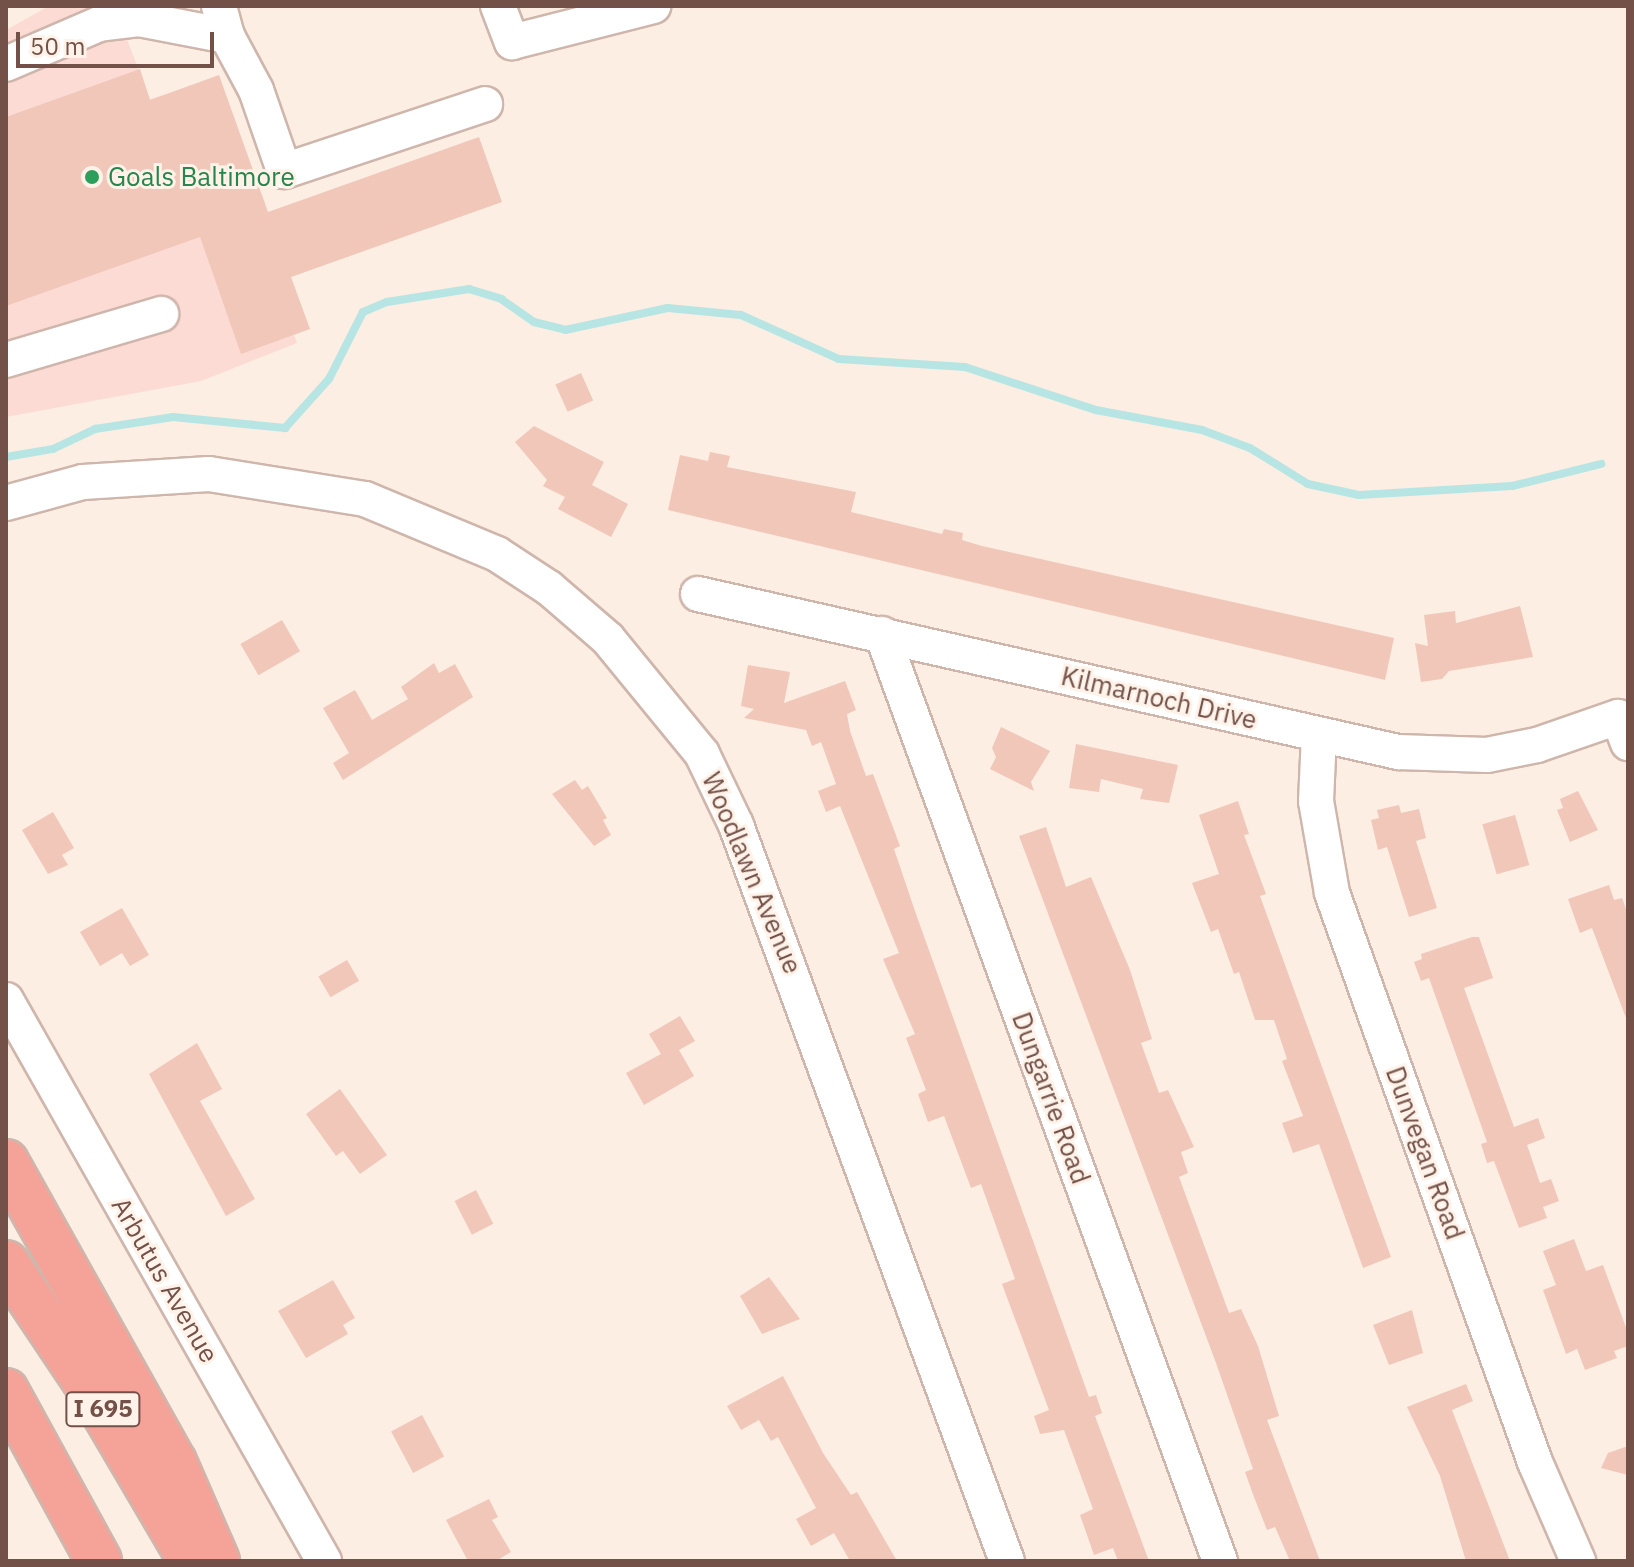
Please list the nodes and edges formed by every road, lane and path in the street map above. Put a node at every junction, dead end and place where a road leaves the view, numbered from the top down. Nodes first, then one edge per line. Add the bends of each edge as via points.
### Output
1 (498, 6) edge
2 (653, 6) edge
3 (223, 21) edge
4 (6, 64) edge
5 (485, 104) dead end
6 (161, 314) dead end
7 (6, 360) edge
8 (6, 503) edge
9 (698, 594) dead end
10 (882, 634) junction
11 (1623, 730) edge
12 (1319, 735) junction
13 (6, 1000) edge
14 (6, 1162) edge
15 (6, 1263) edge
16 (6, 1391) edge
17 (99, 1561) edge
18 (191, 1561) edge
19 (217, 1561) edge
20 (324, 1561) edge
21 (1007, 1561) edge
22 (1220, 1561) edge
23 (1578, 1561) edge

1 - 2 street via 512,42
3 - 4 street via 99,24
3 - 5 street via 256,90 284,171
6 - 7 street
8 - 21 street, Woodlawn Avenue via 83,482 209,474 365,499 497,554 549,588 608,639 702,754 736,825
9 - 10 street, Kilmarnoch Drive
10 - 12 street, Kilmarnoch Drive
10 - 22 street, Dungarrie Road
11 - 12 street, Kilmarnoch Drive via 1487,755 1398,752
12 - 23 street, Dunvegan Road via 1316,801 1332,893 1535,1462
13 - 20 street, Arbutus Avenue
14 - 19 highway via 174,1462
15 - 18 highway, I 695 via 91,1390
16 - 17 highway, I 695

